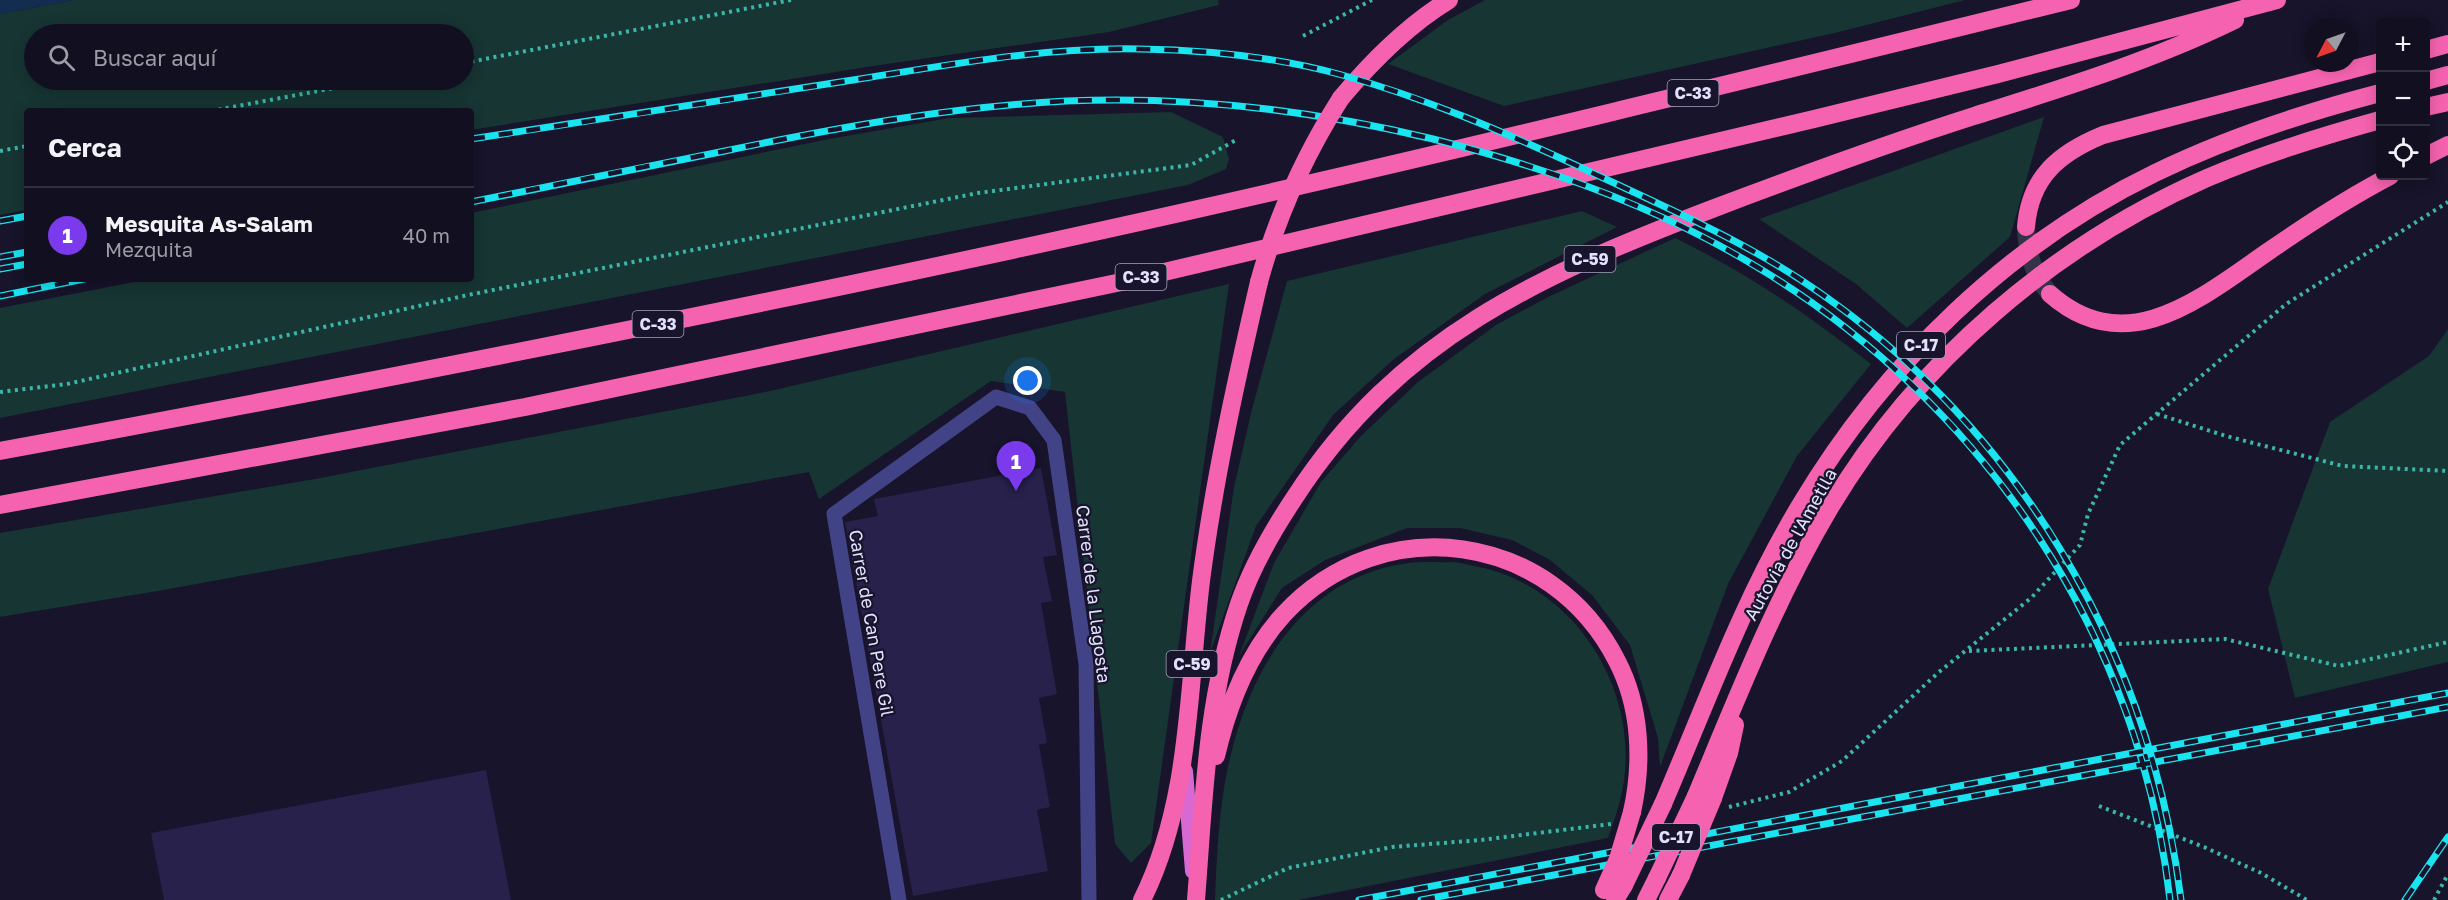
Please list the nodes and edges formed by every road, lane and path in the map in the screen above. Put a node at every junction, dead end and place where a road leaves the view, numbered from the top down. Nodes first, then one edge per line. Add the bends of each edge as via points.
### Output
1 (791, 0) edge
2 (1372, 0) edge
3 (1449, 0) edge
4 (2071, 0) edge
5 (2274, 1) edge
6 (1303, 36) dead end
7 (2448, 44) edge
8 (2430, 49) edge
9 (474, 61) edge
10 (2376, 63) edge
11 (2448, 75) edge
12 (2430, 80) edge
13 (323, 90) edge
14 (2376, 94) edge
15 (2448, 102) edge
16 (2430, 106) edge
17 (227, 108) edge
18 (2376, 121) edge
19 (1236, 140) dead end
20 (2448, 145) edge
21 (24, 147) edge
22 (0, 151) edge
23 (2430, 154) edge
24 (2383, 180) edge
25 (2448, 202) edge
26 (2026, 227) tunnel mouth
27 (2050, 294) tunnel mouth
28 (0, 392) edge
29 (996, 397) joint
30 (2157, 414) junction
31 (0, 451) edge
32 (2448, 471) edge
33 (0, 505) edge
34 (2448, 642) edge
35 (1967, 651) junction
36 (1183, 746) junction
37 (1710, 801) junction
38 (2099, 806) dead end
39 (1626, 817) junction
40 (1203, 822) junction
41 (2448, 874) edge
42 (1611, 894) edge
43 (899, 900) edge
44 (1089, 900) edge
45 (1142, 900) edge
46 (1196, 900) edge
47 (1221, 900) edge
48 (1646, 900) edge
49 (1668, 900) edge
50 (2307, 900) edge
51 (2434, 900) edge

1 - 9 path
2 - 6 path
3 - 36 highway, C-59, bridge via 1385,51 1341,98 1299,170 1280,214 1259,282 1213,495
4 - 31 highway, C-33 via 1174,214 526,351
5 - 33 highway, C-33 via 1814,119 1126,281 525,407
5 - 40 highway, C-59 via 2139,62 1848,159 1639,237 1490,309 1419,358 1334,441 1283,516 1252,574 1231,630 1214,699
7 - 8 highway
10 - 26 highway via 2087,142 2061,158 2039,182
11 - 12 highway
13 - 17 path
14 - 42 highway, C-17, bridge via 2253,131 2144,179 2080,216 2017,260 1919,347 1848,433 1801,503 1738,629 1663,804
15 - 16 highway
18 - 37 highway, Autovia de l'Ametlla / C-17 via 2244,163 2168,197 2096,238 1965,339 1906,401 1853,471 1800,561 1744,680
19 - 28 path via 1191,165 978,193 468,296 67,384
20 - 23 highway
21 - 22 path
24 - 27 highway via 2196,301 2158,318 2122,324 2091,319
25 - 30 path via 2286,304
29 - 43 street, Carrer de Can Pere Gil via 834,513
29 - 44 street, Carrer de la Llagosta via 1030,408 1054,440 1086,664
30 - 32 path via 2343,466
30 - 35 path via 2120,445 2088,514 2080,545 2031,598
34 - 35 path via 2339,666 2224,639
35 - 37 path via 1842,761 1789,792
36 - 45 highway via 1166,840
36 - 46 highway, C-59
37 - 48 highway, Autovia de l'Ametlla / C-17, bridge
37 - 49 highway, bridge
38 - 50 path via 2204,847
39 - 40 highway, C-59 via 1637,788 1639,762 1633,706 1618,662 1589,618 1558,588 1521,565 1462,549 1420,547 1379,554 1340,570 1296,602 1271,629 1237,688 1222,732
39 - 42 highway, C-59, bridge
39 - 47 path via 1481,840 1392,847 1288,868
40 - 46 highway, C-59
41 - 51 path

